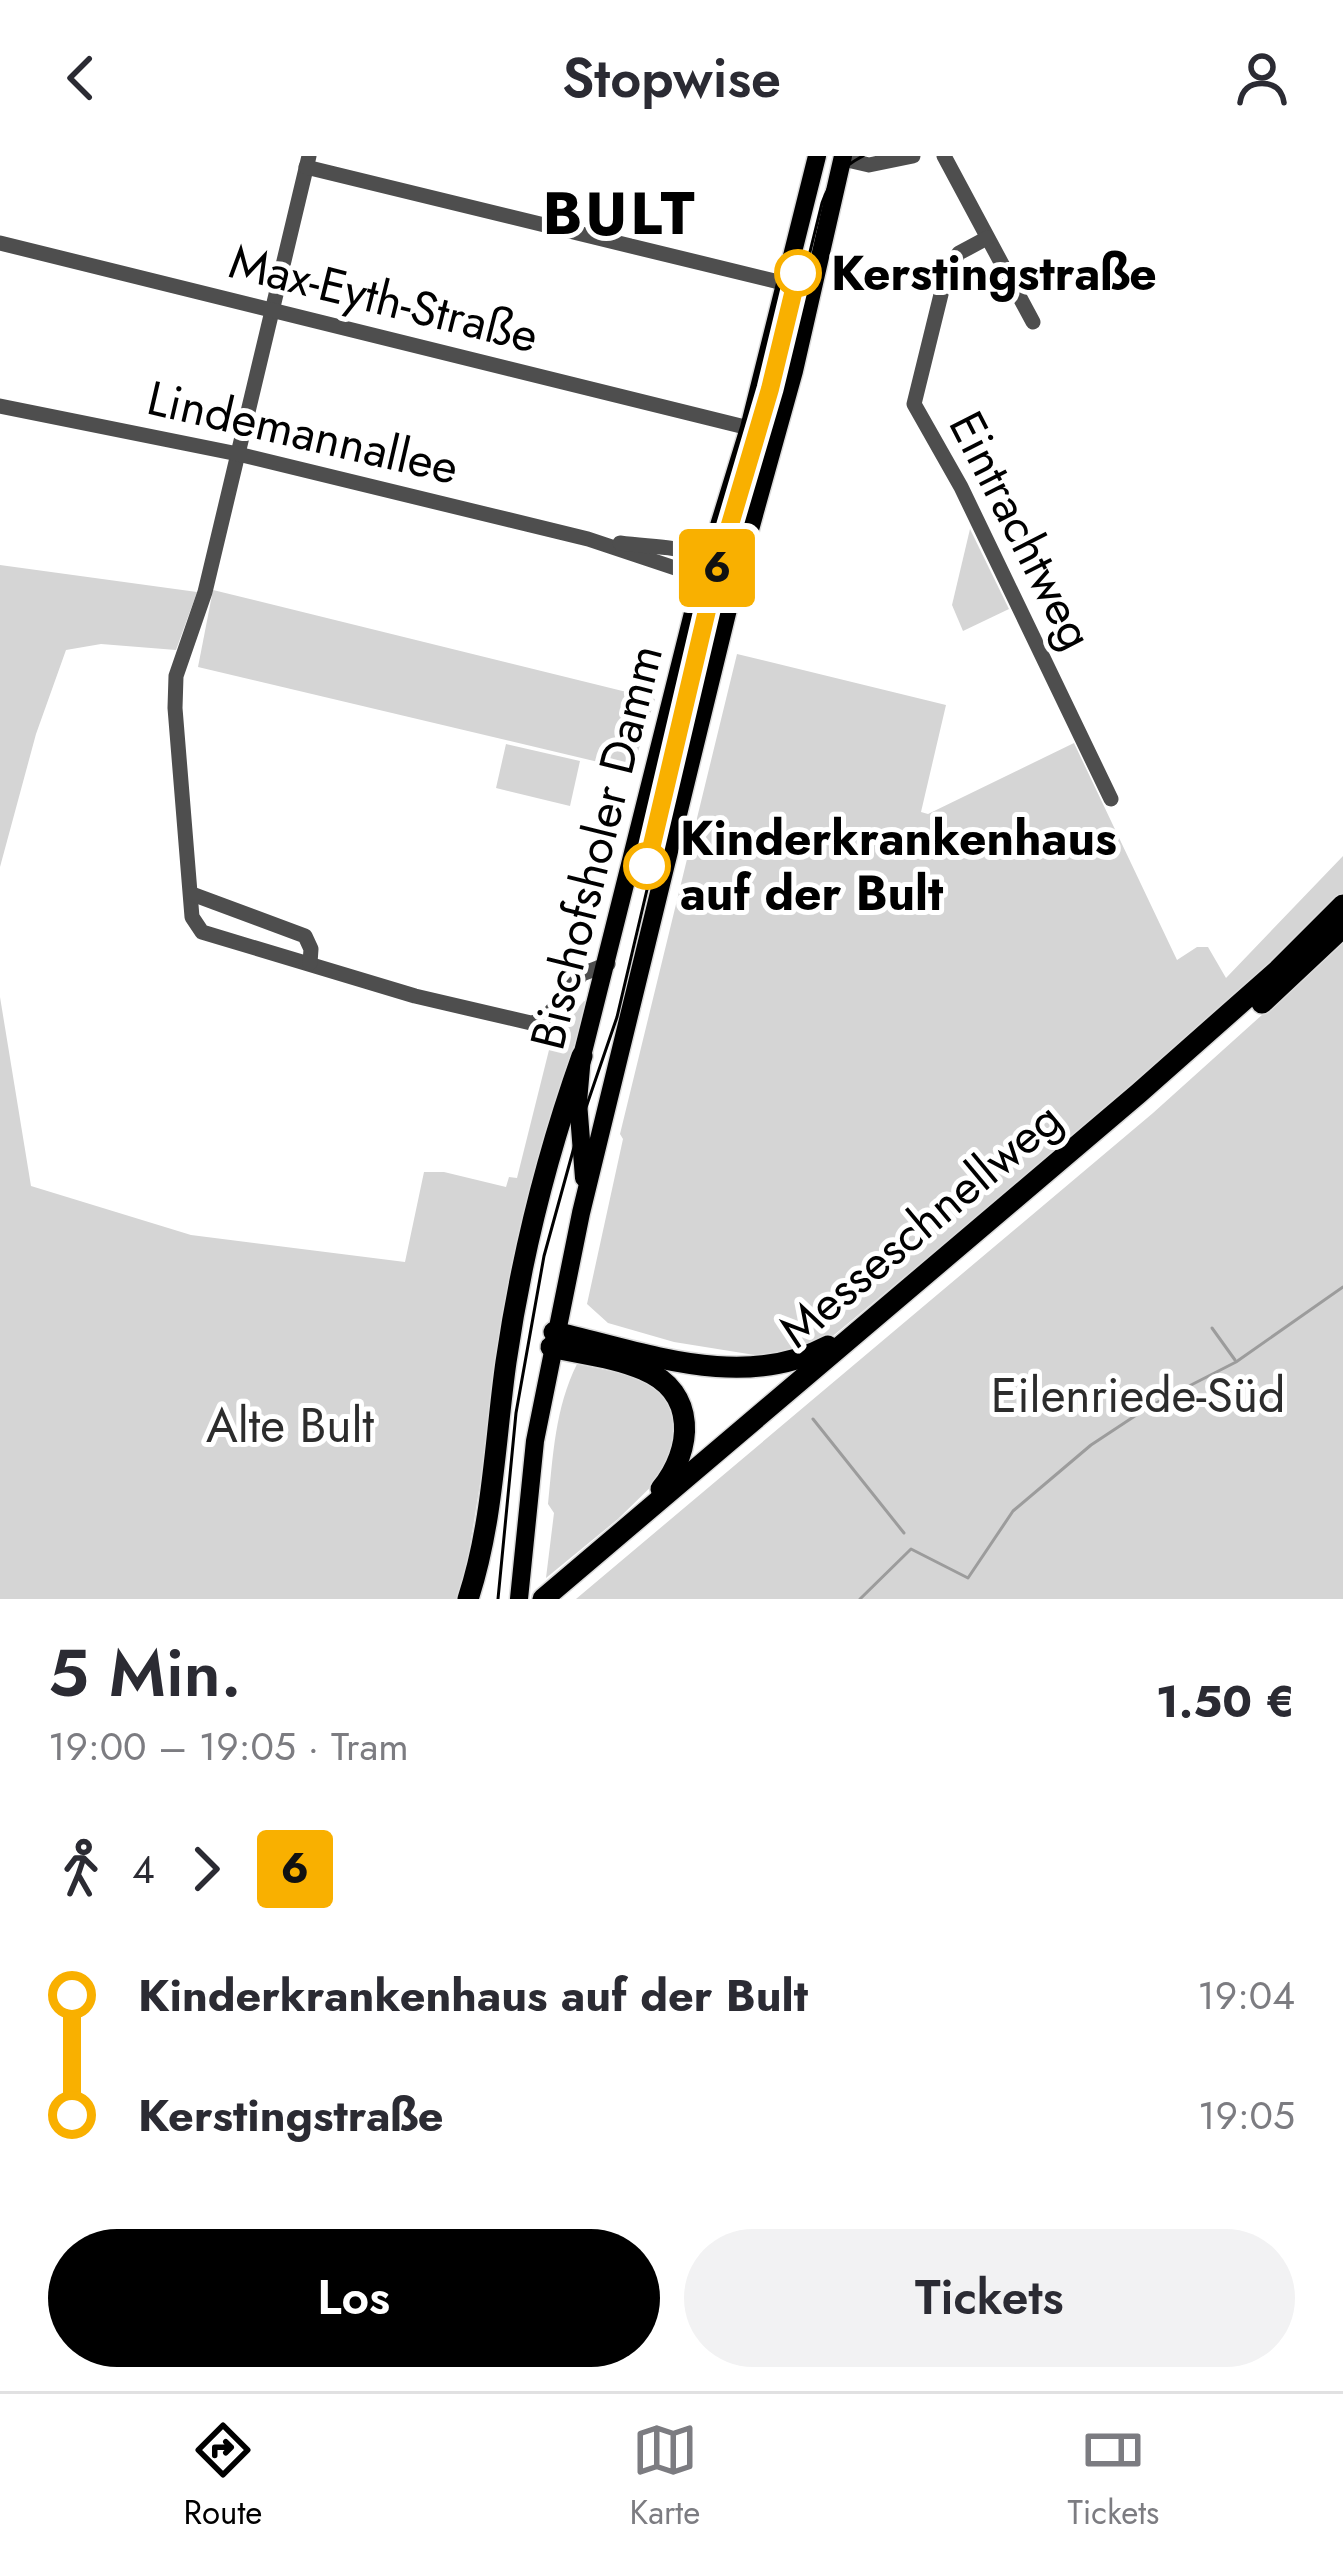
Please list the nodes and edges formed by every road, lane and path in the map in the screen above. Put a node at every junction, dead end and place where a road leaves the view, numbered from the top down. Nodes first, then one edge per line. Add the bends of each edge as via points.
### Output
1 (817, 156) edge
2 (913, 156) edge
3 (944, 156) edge
4 (842, 157) edge
5 (308, 161) edge
6 (987, 238) junction
7 (0, 243) edge
8 (783, 283) junction
9 (270, 311) junction
10 (1034, 322) dead end
11 (0, 406) edge
12 (749, 428) junction
13 (238, 454) junction
14 (746, 543) junction
15 (710, 568) junction
16 (731, 596) junction
17 (1111, 799) dead end
18 (192, 895) junction
19 (1343, 905) edge
20 (1343, 927) edge
21 (310, 963) junction
22 (608, 964) junction
23 (642, 972) junction
24 (582, 1056) junction
25 (581, 1213) junction
26 (875, 1317) junction
27 (552, 1340) junction
28 (628, 1527) junction
29 (468, 1599) edge
30 (519, 1599) edge
31 (543, 1599) edge
32 (563, 1599) edge

1 - 8 main road, Bischofsholer Damm
2 - 4 street via 872,164
3 - 6 street
4 - 14 main road, Bischofsholer Damm
5 - 8 street
5 - 9 street
6 - 10 street
6 - 17 street, Eintrachtweg via 958,253 947,270 914,404
7 - 9 street, Max-Eyth-Straße
8 - 12 main road, Bischofsholer Damm
9 - 12 street, Max-Eyth-Straße
9 - 13 street
11 - 13 street, Lindemannallee
12 - 15 main road, Bischofsholer Damm
13 - 15 street, Lindemannallee
13 - 18 street via 206,592 176,676
14 - 15 street
14 - 16 main road, Bischofsholer Damm
15 - 16 street
15 - 22 main road, Bischofsholer Damm
16 - 23 main road, Bischofsholer Damm
18 - 21 street via 304,936
18 - 21 street via 202,932
19 - 26 highway, Messeschnellweg via 1225,1018
20 - 32 highway, Messeschnellweg
21 - 22 street via 531,1023 544,1020 582,974
22 - 23 main road
22 - 24 main road, Bischofsholer Damm
23 - 25 main road, Bischofsholer Damm
24 - 25 main road, Bischofsholer Damm
24 - 29 highway via 519,1292
25 - 27 main road, Bischofsholer Damm
26 - 27 highway via 810,1355 756,1369
26 - 28 highway, Messeschnellweg
27 - 28 highway via 652,1373 682,1408 686,1437 675,1470
27 - 30 main road, Bischofsholer Damm
28 - 31 highway, Messeschnellweg

